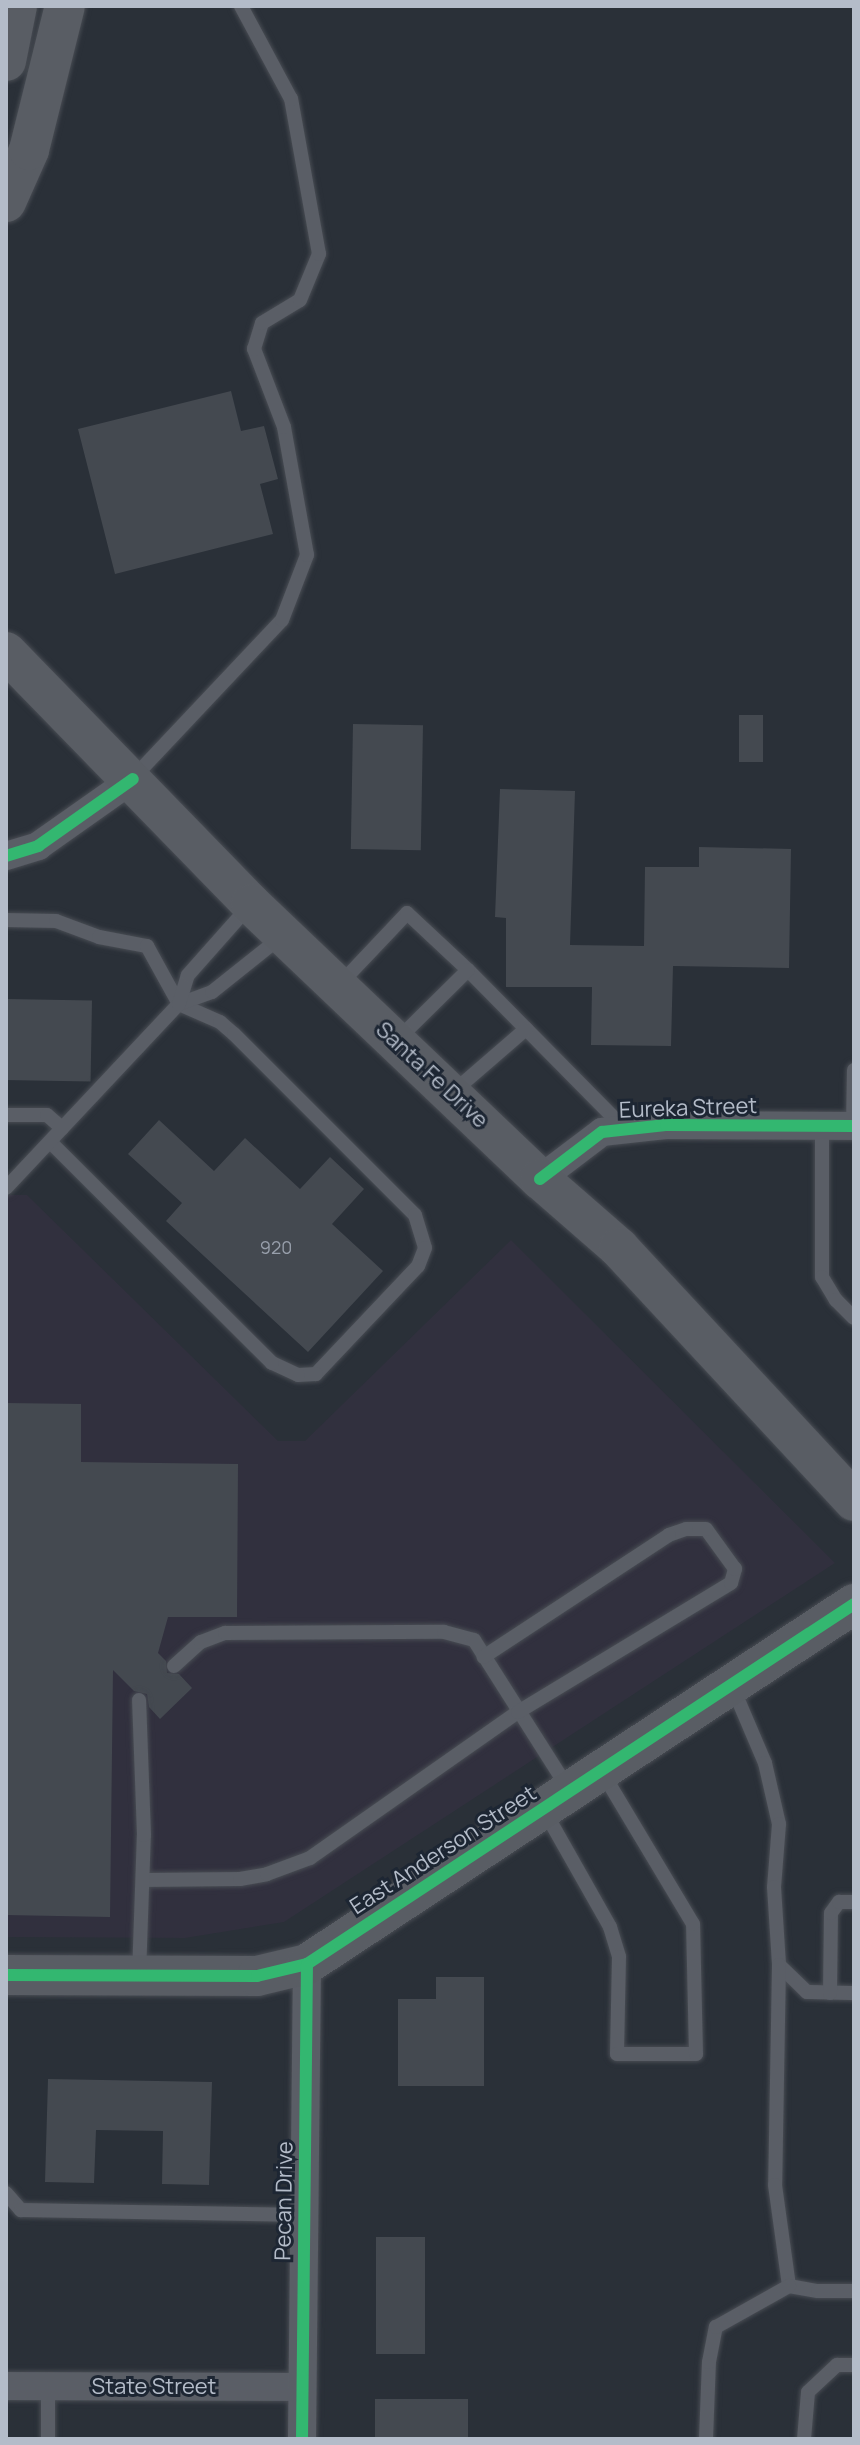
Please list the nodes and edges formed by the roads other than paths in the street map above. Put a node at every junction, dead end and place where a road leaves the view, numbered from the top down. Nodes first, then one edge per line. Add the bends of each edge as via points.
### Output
1 (17, 6) edge
2 (65, 6) edge
3 (241, 6) edge
4 (6, 61) edge
5 (6, 202) edge
6 (6, 652) edge
7 (133, 779) junction
8 (6, 856) edge
9 (251, 904) junction
10 (6, 920) edge
11 (283, 935) junction
12 (468, 970) junction
13 (338, 986) junction
14 (179, 1004) junction
15 (526, 1029) junction
16 (396, 1041) junction
17 (854, 1070) edge
18 (451, 1093) junction
19 (6, 1115) edge
20 (822, 1126) junction
21 (853, 1126) edge
22 (62, 1128) junction
23 (625, 1129) junction
24 (50, 1142) junction
25 (540, 1179) junction
26 (6, 1188) edge
27 (6, 1202) edge
28 (854, 1318) edge
29 (847, 1487) edge
30 (854, 1604) edge
31 (483, 1657) junction
32 (174, 1666) dead end
33 (731, 1684) junction
34 (139, 1700) dead end
35 (518, 1712) junction
36 (571, 1790) junction
37 (143, 1880) junction
38 (854, 1902) edge
39 (307, 1964) junction
40 (779, 1965) junction
41 (6, 1975) edge
42 (139, 1975) junction
43 (830, 1993) junction
44 (854, 1993) edge
45 (6, 2193) edge
46 (304, 2215) junction
47 (789, 2286) junction
48 (854, 2291) edge
49 (854, 2365) edge
50 (6, 2386) edge
51 (48, 2387) junction
52 (302, 2387) junction
53 (48, 2439) edge
54 (302, 2439) edge
55 (706, 2439) edge
56 (804, 2439) edge

1 - 4 main road
2 - 5 main road via 29,150
3 - 7 lane via 291,99 319,254 300,300 262,323 254,349 284,427 307,555 282,620
6 - 7 main road, Santa Fe Drive
7 - 8 street via 38,846
7 - 9 main road, Santa Fe Drive
9 - 11 main road, Santa Fe Drive
9 - 14 lane via 188,975
10 - 14 lane via 56,921 99,937 147,946
11 - 13 main road, Santa Fe Drive
11 - 14 lane via 212,992
12 - 13 lane via 407,913
12 - 15 lane
12 - 16 lane
13 - 16 main road, Santa Fe Drive
14 - 22 lane
14 - 24 lane via 234,1034 415,1215 425,1248 418,1266 316,1374 298,1375 272,1363
15 - 18 lane
15 - 23 lane
16 - 18 main road, Santa Fe Drive
17 - 21 lane
18 - 25 main road, Santa Fe Drive
19 - 22 lane via 47,1115
20 - 21 street, Eureka Street
20 - 23 street, Eureka Street
20 - 28 lane via 822,1277
22 - 24 lane
23 - 25 street, Eureka Street via 602,1132
24 - 26 lane
25 - 29 main road, Santa Fe Drive via 619,1248
26 - 27 lane
30 - 33 main road, East Anderson Street
31 - 32 lane via 474,1640 444,1632 225,1633 201,1642
31 - 35 lane
31 - 35 lane via 669,1535 706,1529 730,1559 735,1569 731,1583
33 - 36 main road, East Anderson Street
33 - 40 lane via 765,1763 779,1824 774,1887
34 - 37 lane
35 - 36 lane
35 - 37 lane via 310,1858 240,1879
36 - 36 lane via 619,1957 617,2054 696,2054 693,1924
36 - 39 main road, East Anderson Street
37 - 42 lane
38 - 43 lane via 839,1902 831,1913
39 - 42 main road, East Anderson Street via 257,1976
39 - 46 street, Pecan Drive
40 - 43 lane via 807,1992
40 - 47 lane via 775,2185
41 - 42 main road, East Anderson Street
43 - 44 lane
45 - 46 lane via 21,2210
46 - 52 street, Pecan Drive
47 - 48 lane
47 - 55 lane via 716,2327
49 - 56 lane via 837,2365 808,2392
50 - 51 street, State Street
51 - 52 street, State Street
51 - 53 lane
52 - 54 street, Pecan Drive

